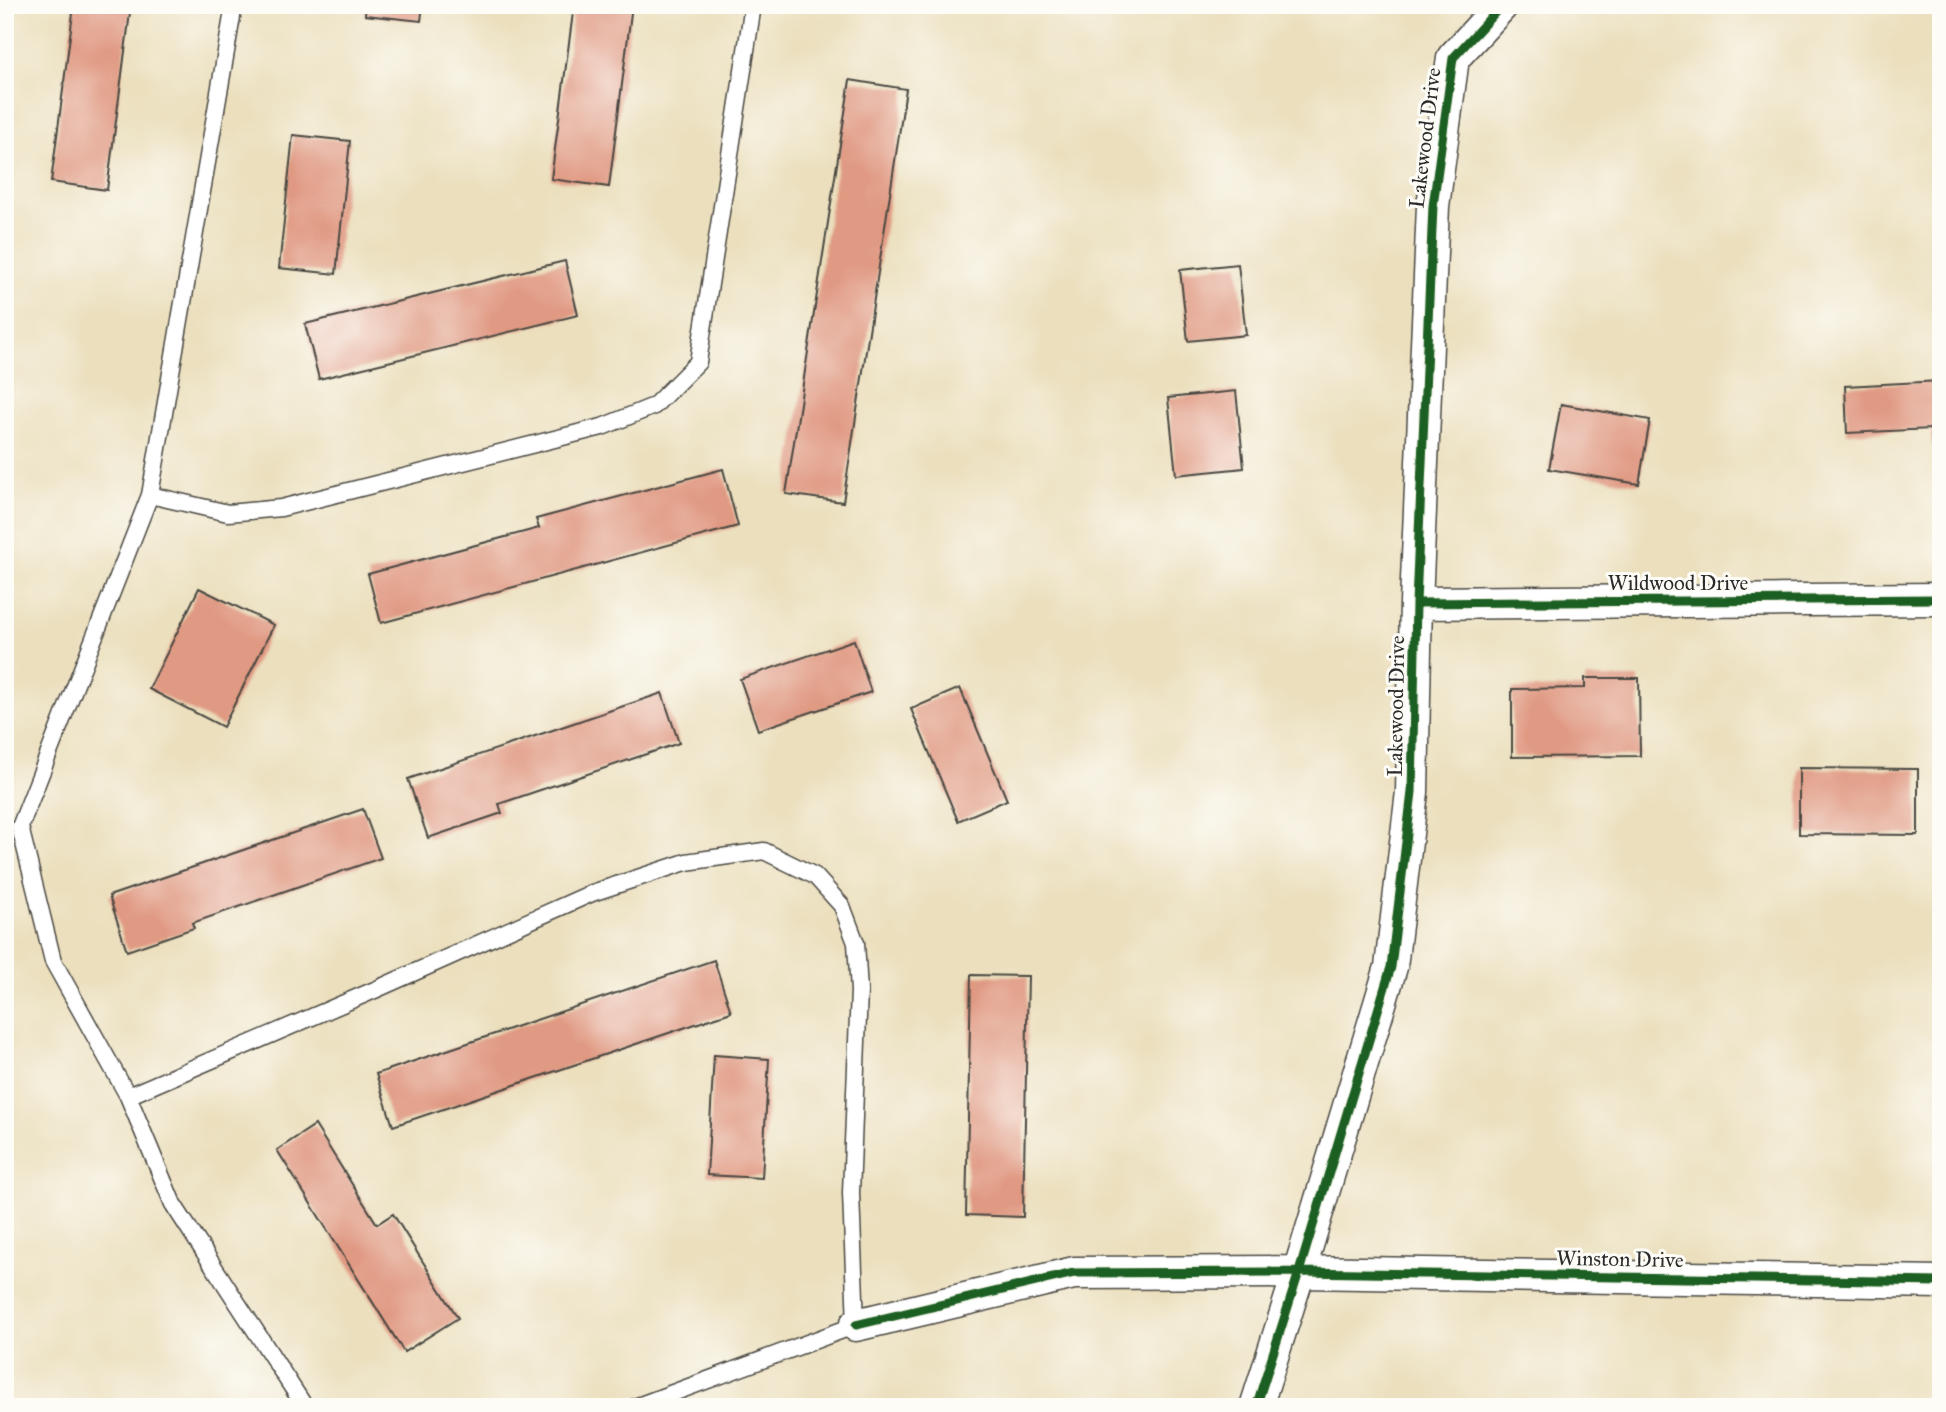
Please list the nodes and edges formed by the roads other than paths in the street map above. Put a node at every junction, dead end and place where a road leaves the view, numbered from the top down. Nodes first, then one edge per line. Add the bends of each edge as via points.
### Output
1 (234, 5) edge
2 (753, 5) edge
3 (1502, 5) edge
4 (150, 495) junction
5 (1941, 599) edge
6 (1416, 603) junction
7 (128, 1096) junction
8 (1300, 1272) junction
9 (1941, 1282) edge
10 (856, 1325) junction
11 (305, 1407) edge
12 (635, 1407) edge
13 (1256, 1407) edge

1 - 4 lane
2 - 4 lane via 698,362 654,406 602,428 281,508 228,513
3 - 6 street, Lakewood Drive via 1453,58 1433,206
4 - 7 lane via 20,827 53,961
5 - 6 street, Wildwood Drive
6 - 8 street, Lakewood Drive via 1412,792 1391,967
7 - 10 lane via 592,892 686,862 764,851 815,876 842,906 856,943 859,991 851,1193
7 - 11 lane via 173,1204
8 - 9 street, Winston Drive
8 - 10 street, Winston Drive via 1074,1273
8 - 13 street, Lakewood Drive
10 - 12 lane

